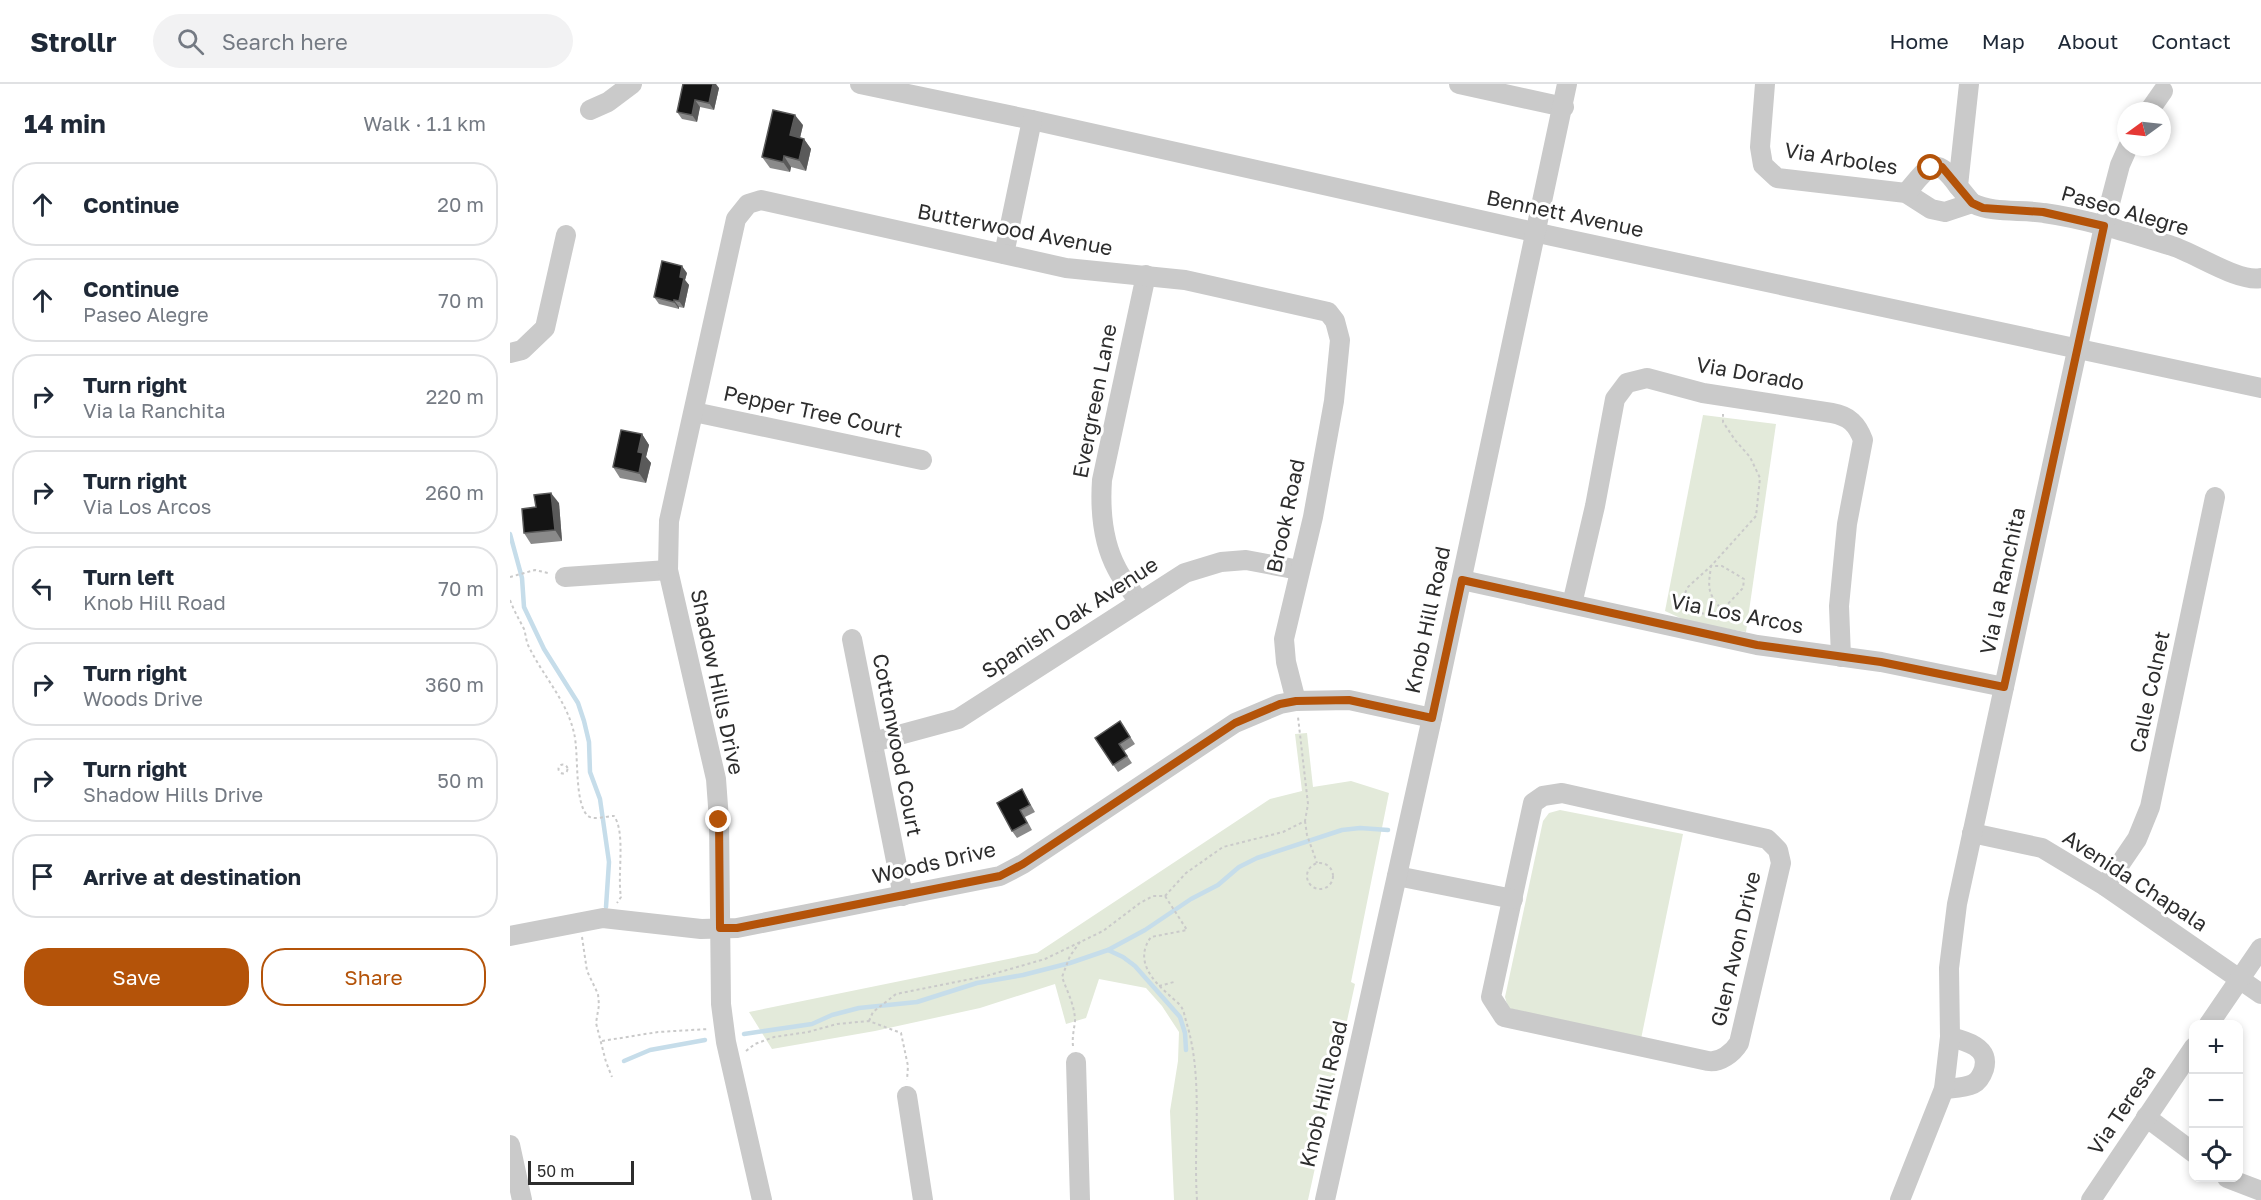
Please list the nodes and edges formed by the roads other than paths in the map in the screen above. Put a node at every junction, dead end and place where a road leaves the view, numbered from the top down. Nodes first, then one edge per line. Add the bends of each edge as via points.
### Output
1 (632, 84) edge
2 (860, 84) edge
3 (1460, 84) edge
4 (1567, 84) edge
5 (1765, 84) edge
6 (1969, 84) edge
7 (2163, 91) dead end
8 (2155, 102) edge
9 (1564, 107) junction
10 (590, 110) dead end
11 (1032, 120) junction
12 (2124, 156) edge
13 (1958, 186) junction
14 (1906, 193) junction
15 (769, 202) joint
16 (1972, 203) junction
17 (2104, 226) junction
18 (1536, 232) junction
19 (566, 235) dead end
20 (1004, 254) junction
21 (1146, 275) junction
22 (2261, 278) edge
23 (1340, 340) joint
24 (2078, 350) junction
25 (510, 353) edge
26 (2261, 388) edge
27 (694, 411) junction
28 (922, 460) dead end
29 (2215, 497) dead end
30 (668, 570) junction
31 (1299, 570) junction
32 (565, 577) road end
33 (1462, 580) junction
34 (1139, 602) junction
35 (1572, 604) junction
36 (852, 639) dead end
37 (1841, 657) junction
38 (2004, 687) junction
39 (1296, 701) junction
40 (1432, 718) junction
41 (873, 741) junction
42 (1972, 833) junction
43 (1397, 876) junction
44 (2105, 886) junction
45 (903, 896) junction
46 (1513, 900) junction
47 (720, 928) junction
48 (510, 936) edge
49 (2261, 948) edge
50 (2239, 980) junction
51 (2261, 994) edge
52 (2212, 1020) edge
53 (1950, 1037) junction
54 (2189, 1053) edge
55 (1076, 1062) road end
56 (1944, 1089) junction
57 (906, 1096) road end
58 (2146, 1117) junction
59 (510, 1145) edge
60 (2189, 1150) edge
61 (2237, 1182) edge
62 (2261, 1191) edge
63 (522, 1200) edge
64 (762, 1200) edge
65 (923, 1200) edge
66 (1080, 1200) edge
67 (1325, 1200) edge
68 (1900, 1200) edge
69 (2091, 1200) edge

1 - 10 street
2 - 11 street, Bennett Avenue
3 - 9 street
4 - 9 street, Knob Hill Road
5 - 14 street, Via Arboles via 1760,147 1763,165 1777,178
6 - 13 street
7 - 8 street
9 - 18 street, Knob Hill Road
11 - 18 street, Bennett Avenue
11 - 20 street
12 - 17 street, Via la Ranchita
13 - 14 street via 1947,171 1936,166
13 - 16 street
14 - 16 street, Via Arboles via 1931,209 1945,212
15 - 20 street, Butterwood Avenue
15 - 27 street, Shadow Hills Drive via 748,204 736,219
16 - 17 street, Paseo Alegre via 1983,208 2043,212
17 - 22 street, Paseo Alegre via 2176,247 2245,279
17 - 24 street, Via la Ranchita
18 - 24 street, Bennett Avenue
18 - 33 street, Knob Hill Road
19 - 25 street via 545,328 522,350
20 - 21 street, Butterwood Avenue via 1066,268
21 - 23 street, Butterwood Avenue via 1328,312
21 - 34 street, Evergreen Lane via 1101,497 1103,524 1117,568
23 - 31 street, Brook Road via 1334,401
24 - 26 street, Bennett Avenue
24 - 38 street, Via la Ranchita
27 - 28 street, Pepper Tree Court
27 - 30 street, Shadow Hills Drive via 669,521
29 - 44 street, Calle Colnet via 2150,807 2137,838
30 - 32 street
30 - 47 street, Shadow Hills Drive via 716,779
31 - 34 street, Spanish Oak Avenue via 1246,560 1221,562 1185,573
31 - 39 street, Brook Road via 1284,639
33 - 35 street, Via Los Arcos
33 - 40 street, Knob Hill Road
34 - 41 street, Spanish Oak Avenue via 958,718
35 - 37 street, Via Los Arcos via 1757,645
35 - 37 street, Via Dorado via 1615,399 1627,383 1647,378 1702,393 1845,415 1859,429 1863,440 1847,524 1839,606
36 - 41 street, Cottonwood Court
37 - 38 street, Via Los Arcos
38 - 42 street, Via la Ranchita
39 - 40 street, Woods Drive via 1349,700
39 - 45 street, Woods Drive via 1235,723 1000,876
40 - 43 street, Knob Hill Road
41 - 45 street, Cottonwood Court
42 - 44 street, Avenida Chapala via 2042,848
42 - 53 street, Via la Ranchita via 1949,968
43 - 46 street
43 - 67 street, Knob Hill Road
44 - 50 street, Avenida Chapala
45 - 47 street, Woods Drive
46 - 46 street, Glen Avon Drive via 1491,997 1504,1017 1715,1062 1734,1051 1739,1043 1781,863 1778,850 1767,839 1562,793 1543,796 1533,803
47 - 48 street, Woods Drive via 603,918
47 - 64 street, Shadow Hills Drive via 724,1028
49 - 50 street
50 - 51 street, Avenida Chapala
50 - 52 street
53 - 56 street, Via la Ranchita
53 - 56 street via 1970,1042 1979,1049 1985,1057 1985,1068 1973,1084
54 - 58 street, Via Teresa
55 - 66 street
56 - 68 street, Via la Ranchita
57 - 65 street
58 - 60 street
58 - 69 street, Via Teresa
59 - 63 street
61 - 62 street

